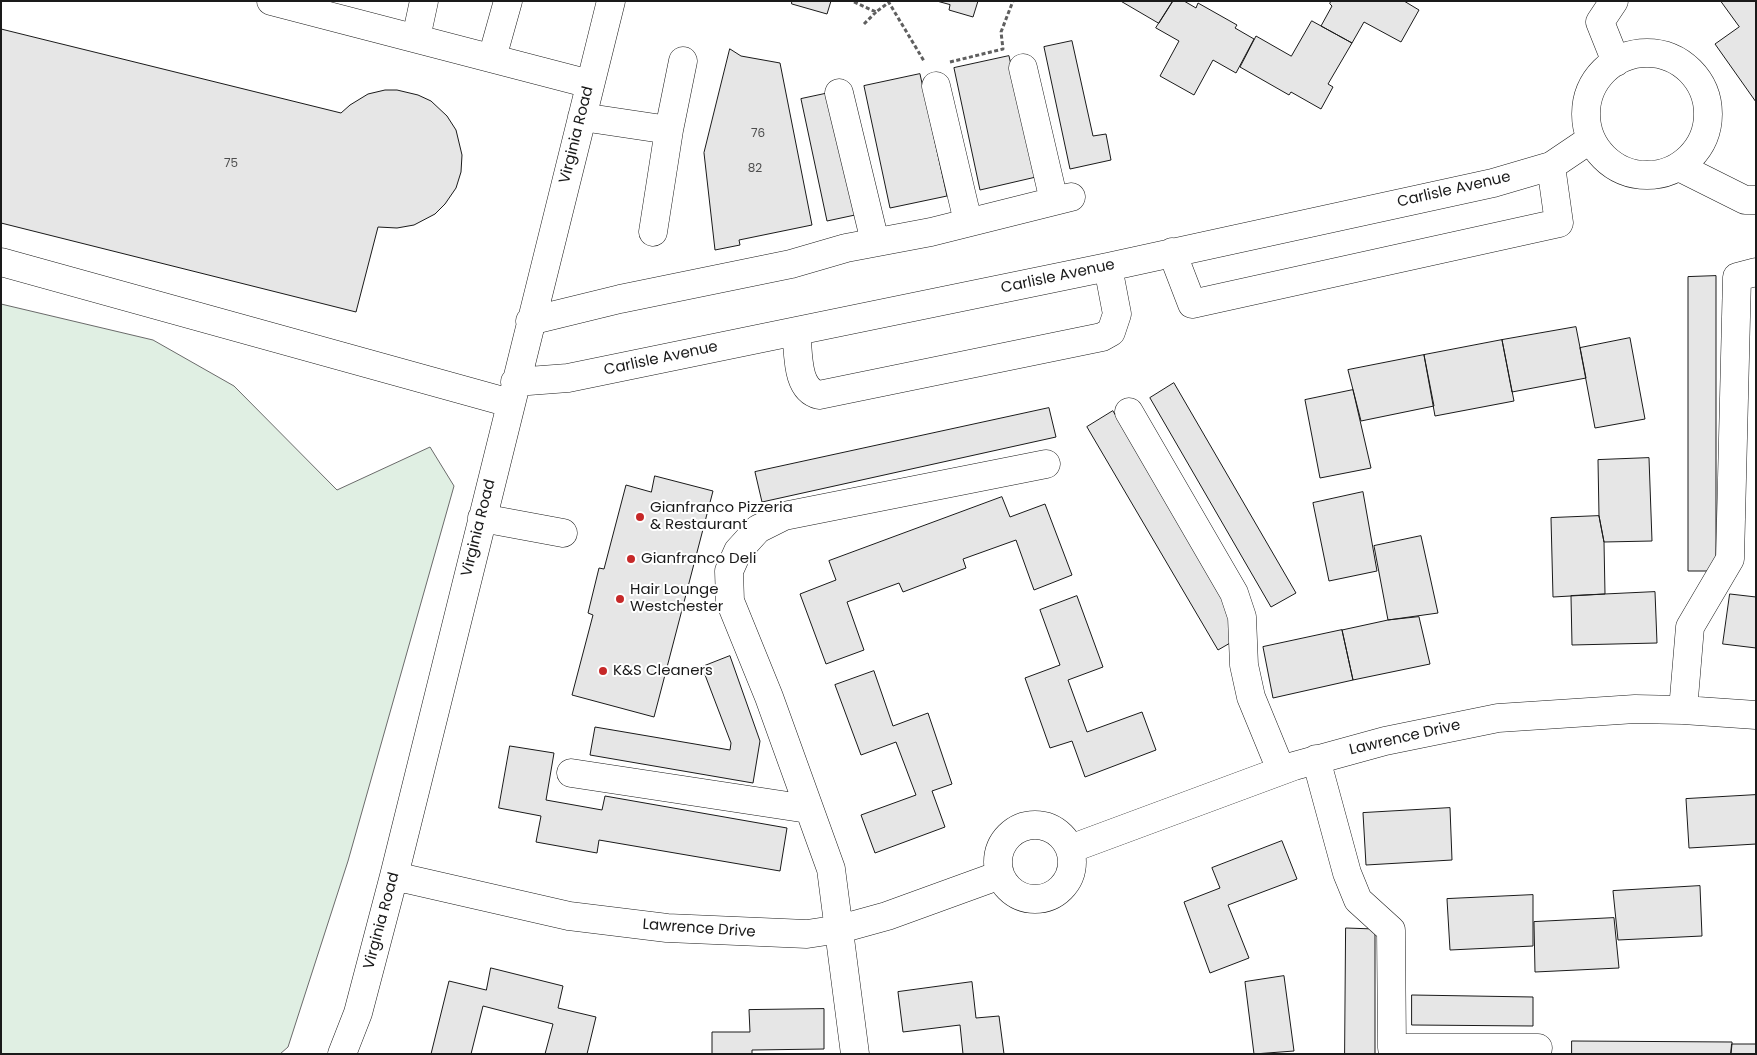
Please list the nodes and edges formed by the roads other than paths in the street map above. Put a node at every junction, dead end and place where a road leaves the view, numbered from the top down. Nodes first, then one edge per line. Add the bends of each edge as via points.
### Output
1 (271, 1) edge
2 (424, 1) edge
3 (508, 1) edge
4 (611, 1) edge
5 (1614, 1) edge
6 (341, 10) edge
7 (416, 38) junction
8 (492, 58) junction
9 (683, 61) dead end
10 (1616, 62) junction
11 (1024, 68) dead end
12 (937, 72) road end
13 (590, 84) junction
14 (839, 93) dead end
15 (582, 117) junction
16 (669, 130) junction
17 (1591, 139) junction
18 (1551, 166) junction
19 (1679, 167) junction
20 (1756, 200) edge
21 (968, 222) junction
22 (653, 232) dead end
23 (875, 242) junction
24 (1172, 252) junction
25 (1, 262) edge
26 (1108, 266) junction
27 (1756, 272) edge
28 (530, 321) junction
29 (796, 331) junction
30 (512, 393) junction
31 (1129, 412) dead end
32 (1046, 464) dead end
33 (482, 518) junction
34 (563, 533) dead end
35 (1684, 710) junction
36 (1756, 716) edge
37 (1316, 759) junction
38 (1281, 770) junction
39 (571, 773) dead end
40 (808, 809) junction
41 (1070, 849) junction
42 (1000, 875) junction
43 (394, 876) junction
44 (840, 929) junction
45 (1538, 1048) dead end
46 (342, 1054) edge
47 (855, 1054) edge

1 - 6 street
2 - 7 street
3 - 8 street
4 - 13 street, Virginia Road
5 - 10 street via 1600,22
6 - 7 street
7 - 8 street
8 - 13 street
9 - 16 street
10 - 17 street via 1597,79 1588,97 1586,117
10 - 19 street via 1629,55 1649,52 1669,57 1687,67 1700,83 1708,102 1709,122 1703,142
11 - 21 street via 1062,199
12 - 21 street
13 - 15 street, Virginia Road
14 - 23 street
15 - 16 street
15 - 28 street, Virginia Road
16 - 22 street
17 - 18 street, Carlisle Avenue
17 - 19 street via 1600,155 1616,168 1635,175 1655,176
18 - 24 street, Carlisle Avenue via 1493,183
18 - 24 street via 1559,223 1192,304
19 - 20 street via 1746,200
21 - 23 street
23 - 28 street via 791,264
24 - 26 street, Carlisle Avenue
25 - 30 street, Carlisle Avenue
26 - 29 street, Carlisle Avenue
26 - 29 street via 1117,314 1111,332 1102,337 819,395 811,393 805,386
27 - 35 street via 1737,277 1730,559 1690,627
28 - 30 street, Virginia Road
29 - 30 street, Carlisle Avenue via 568,378
30 - 33 street, Virginia Road
31 - 38 street via 1234,593 1242,617 1244,665 1251,697
32 - 40 street via 784,516 758,529 738,551 729,571 730,601 769,697
33 - 34 street
33 - 43 street, Virginia Road
35 - 36 street, Lawrence Drive
35 - 37 street, Lawrence Drive via 1498,718
37 - 38 street, Lawrence Drive
37 - 45 street via 1347,874 1358,900 1391,930 1392,1048
38 - 41 street, Lawrence Drive
39 - 40 street
40 - 44 street via 830,869
41 - 42 street via 1073,860 1066,883 1048,897 1025,898 1005,885
41 - 42 street via 1056,830 1046,826 1022,826 1012,832 1002,846 998,863
42 - 44 street, Lawrence Drive via 887,916
43 - 44 street, Lawrence Drive via 569,916 667,928 766,934 807,934
43 - 46 street, Virginia Road via 358,1013
44 - 47 street

